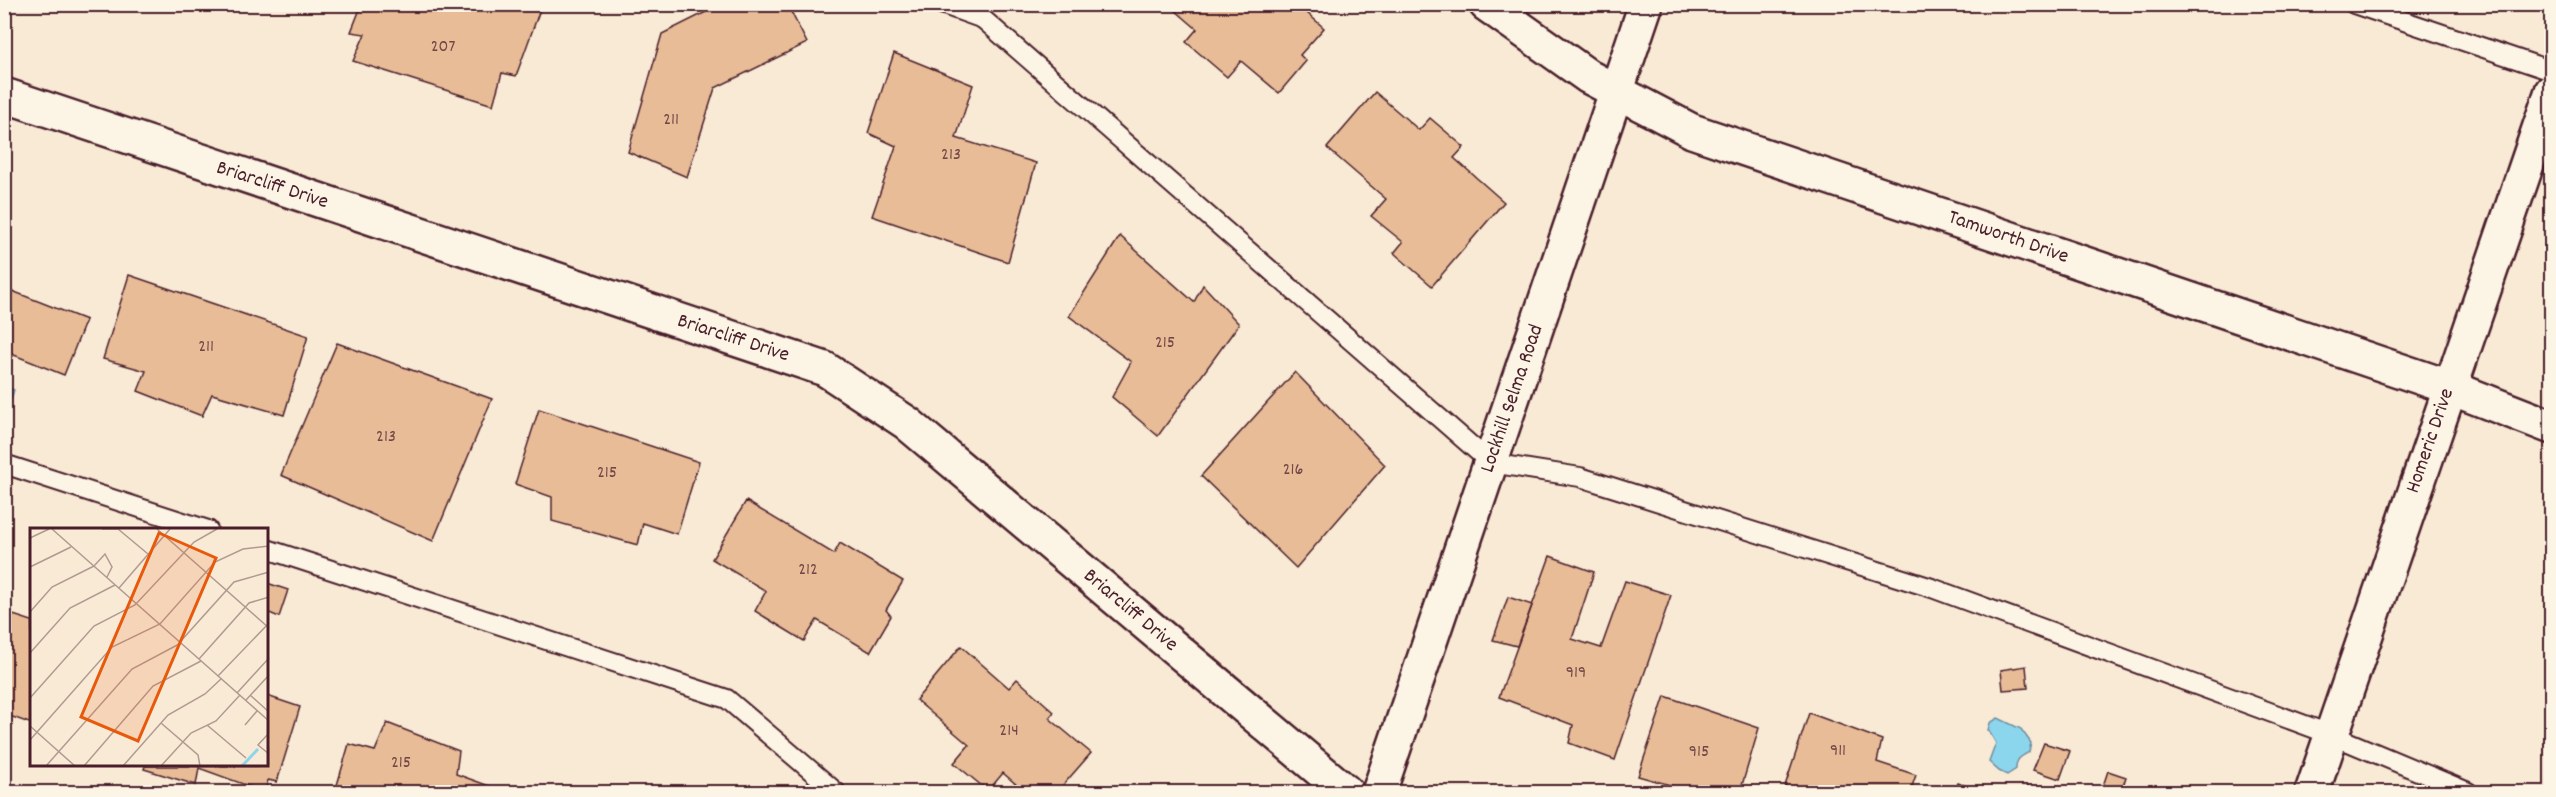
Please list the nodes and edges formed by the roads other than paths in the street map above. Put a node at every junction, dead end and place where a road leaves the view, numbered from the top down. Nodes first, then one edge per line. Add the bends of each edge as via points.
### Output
1 (941, 4) edge
2 (1486, 4) edge
3 (1646, 4) edge
4 (2354, 4) edge
5 (2552, 71) edge
6 (1617, 91) junction
7 (2552, 91) edge
8 (4, 95) edge
9 (2449, 387) junction
10 (2552, 427) edge
11 (1491, 463) junction
12 (4, 464) edge
13 (202, 528) edge
14 (268, 549) edge
15 (2332, 735) junction
16 (836, 792) edge
17 (1346, 792) edge
18 (1379, 792) edge
19 (2312, 792) edge
20 (2468, 792) edge

1 - 11 lane via 983,19
2 - 6 street, Tamworth Drive via 1589,77
3 - 6 street, Lockhill Selma Road
4 - 5 lane
6 - 9 street, Tamworth Drive via 1692,131
6 - 11 street, Lockhill Selma Road
7 - 9 street, Homeric Drive
8 - 17 street, Briarcliff Drive via 825,369 907,423
9 - 10 street, Tamworth Drive
9 - 15 street, Homeric Drive
11 - 15 lane via 1580,477 1932,588
11 - 18 street, Lockhill Selma Road
12 - 13 lane
14 - 16 lane via 727,699
15 - 19 street, Homeric Drive
15 - 20 lane

